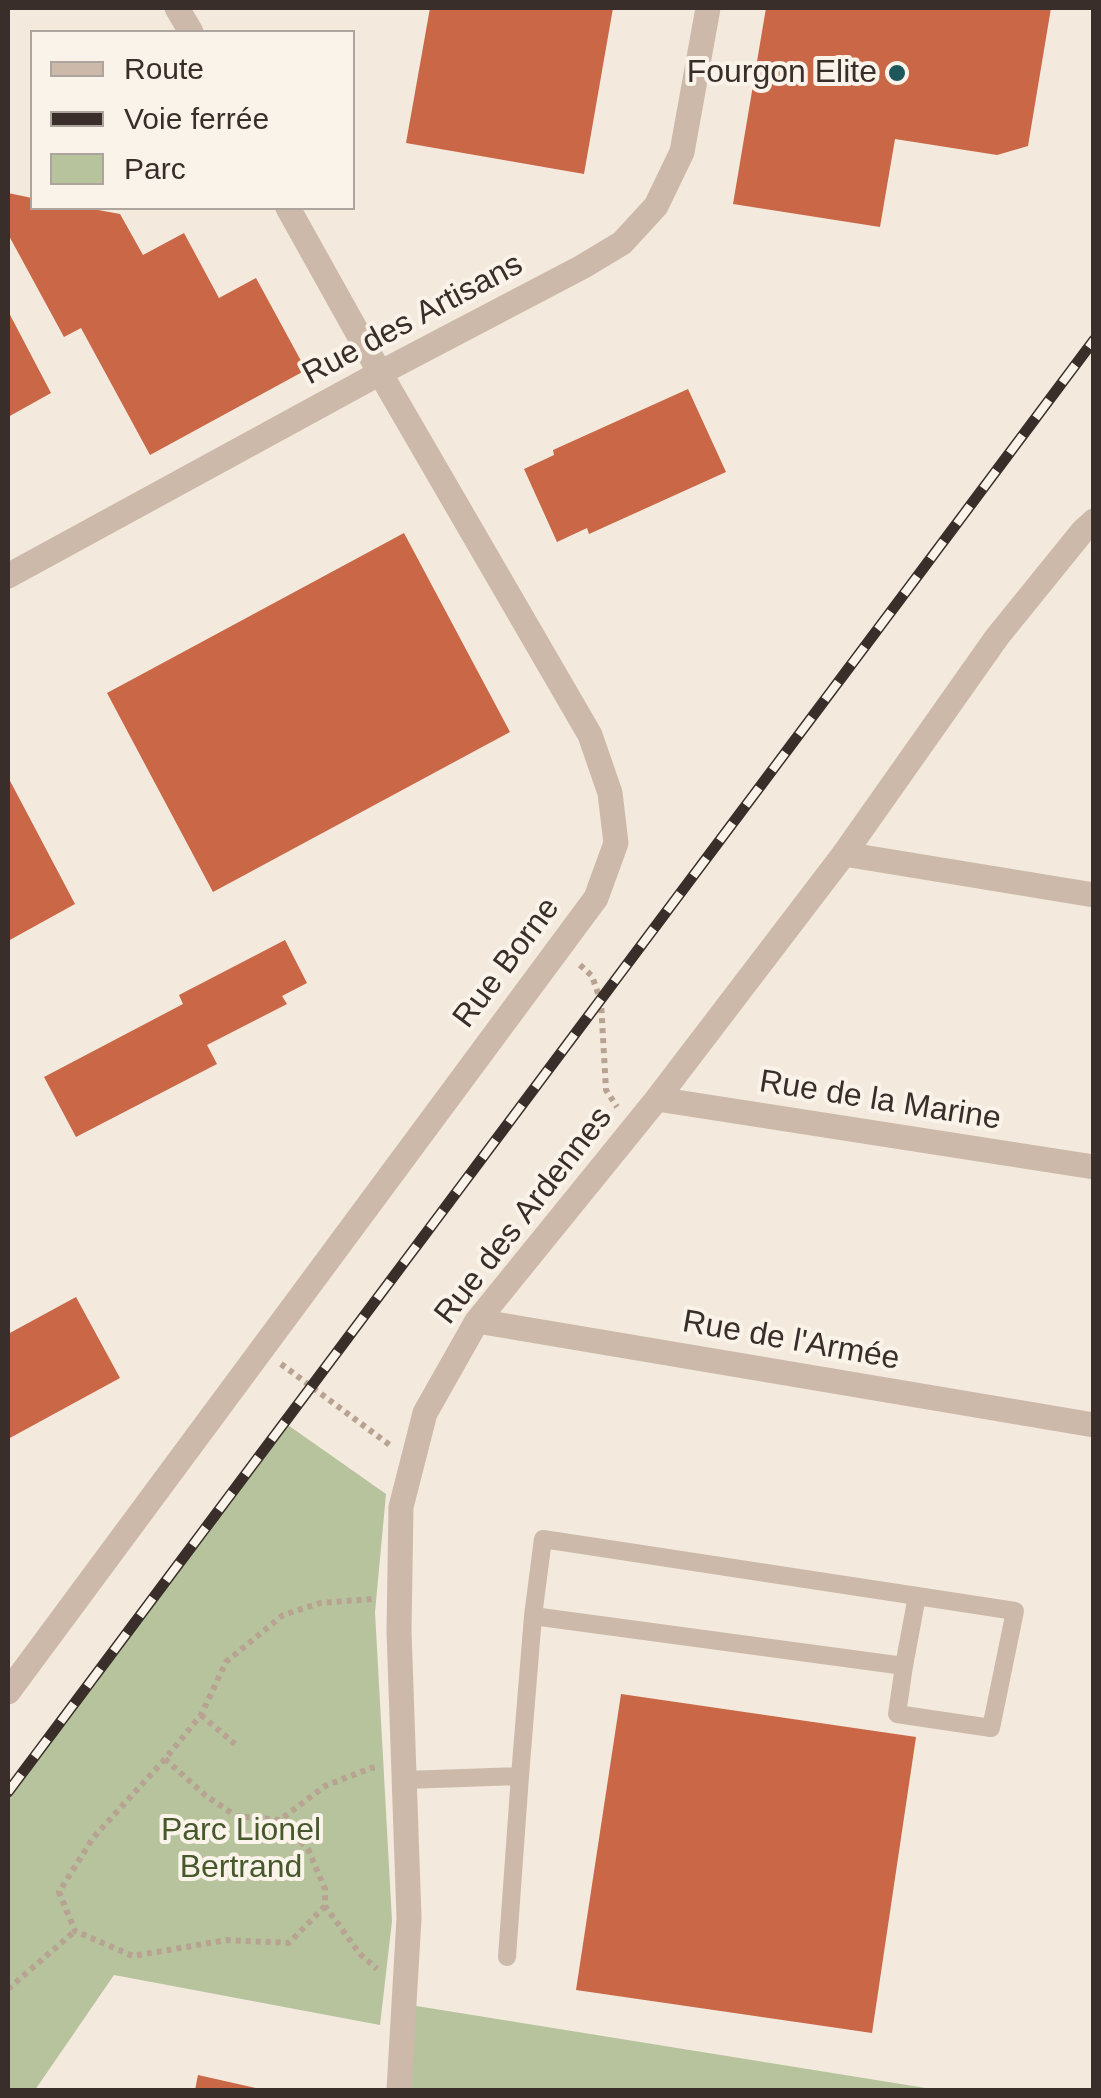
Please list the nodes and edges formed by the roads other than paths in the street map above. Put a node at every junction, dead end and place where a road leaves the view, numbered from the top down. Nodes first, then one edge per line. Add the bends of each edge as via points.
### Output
1 (178, 8) edge
2 (708, 8) edge
3 (190, 30) edge
4 (289, 210) edge
5 (380, 373) junction
6 (1094, 522) edge
7 (8, 576) edge
8 (844, 854) junction
9 (1094, 894) edge
10 (657, 1098) junction
11 (1094, 1167) edge
12 (477, 1321) junction
13 (1094, 1425) edge
14 (917, 1596) junction
15 (533, 1616) junction
16 (904, 1666) junction
17 (8, 1692) edge
18 (404, 1773) junction
19 (520, 1776) junction
20 (507, 1957) dead end
21 (399, 2090) edge

1 - 3 street
2 - 5 street, Rue des Artisans via 682,152 656,206 622,243 582,268
4 - 5 street, Rue Borne
5 - 7 street, Rue des Artisans
5 - 17 street, Rue Borne via 590,735 610,793 616,843 596,898
6 - 8 street, Rue des Ardennes via 1018,610
8 - 9 street
8 - 10 street, Rue des Ardennes
10 - 11 street, Rue de la Marine
10 - 12 street, Rue des Ardennes
12 - 13 street, Rue de l'Armée
12 - 18 street, Rue des Ardennes via 425,1413 401,1507
14 - 15 lane via 543,1539
14 - 16 lane
14 - 16 lane via 1015,1611 991,1728 897,1714
15 - 16 lane
15 - 19 lane
18 - 19 lane
18 - 21 street, Rue des Ardennes via 409,1918
19 - 20 lane

